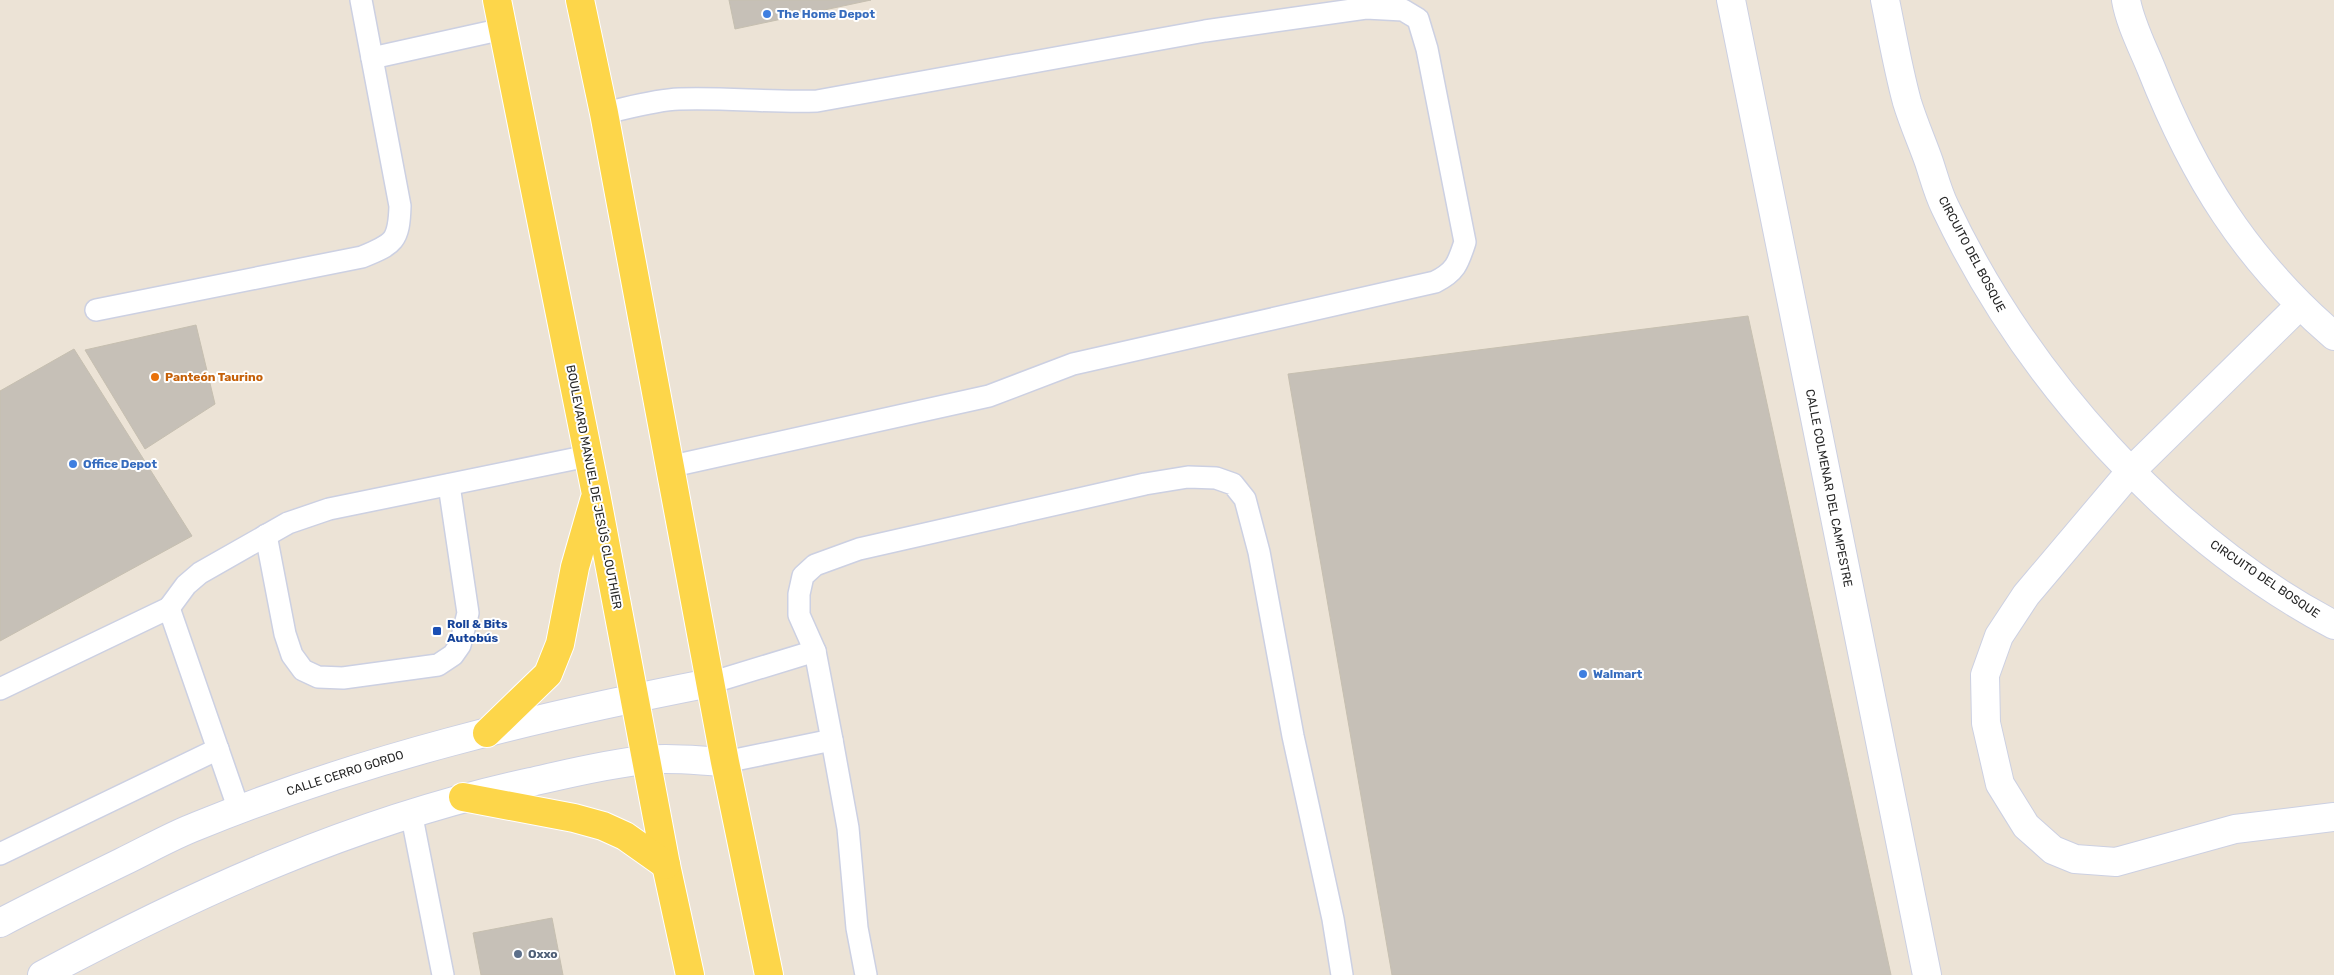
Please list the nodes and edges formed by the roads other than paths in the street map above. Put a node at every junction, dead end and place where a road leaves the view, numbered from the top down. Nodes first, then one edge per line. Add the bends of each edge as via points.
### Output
1 (361, 0) edge
2 (496, 0) edge
3 (580, 0) edge
4 (1731, 0) edge
5 (1885, 0) edge
6 (2126, 0) edge
7 (503, 30) junction
8 (372, 58) junction
9 (604, 113) junction
10 (2299, 306) junction
11 (96, 310) dead end
12 (2334, 336) edge
13 (588, 456) junction
14 (668, 467) junction
15 (2130, 472) junction
16 (449, 485) junction
17 (596, 494) junction
18 (266, 535) junction
19 (169, 608) junction
20 (2334, 625) edge
21 (814, 651) junction
22 (710, 683) junction
23 (0, 689) edge
24 (634, 698) junction
25 (487, 732) junction
26 (832, 740) junction
27 (218, 749) junction
28 (646, 760) junction
29 (725, 762) junction
30 (462, 797) junction
31 (238, 810) junction
32 (411, 812) junction
33 (2334, 817) edge
34 (0, 854) edge
35 (666, 866) junction
36 (0, 922) edge
37 (42, 975) edge
38 (443, 975) edge
39 (690, 975) edge
40 (768, 975) edge
41 (866, 975) edge
42 (1342, 975) edge
43 (1927, 975) edge

1 - 8 lane
2 - 7 main road, BOULEVARD MANUEL DE JESÚS CLOUTHIER
3 - 9 main road
4 - 43 street, CALLE COLMENAR DEL CAMPESTRE
5 - 15 street, CIRCUITO DEL BOSQUE via 1907,102 1944,206 2005,317 2064,396
6 - 10 street via 2162,94 2201,178 2242,240
7 - 8 lane
7 - 13 main road, BOULEVARD MANUEL DE JESÚS CLOUTHIER
8 - 11 lane via 400,206 396,236 387,247 362,257
9 - 14 main road
9 - 14 lane via 676,99 727,98 779,103 817,101 1205,31 1366,8 1404,10 1418,19 1427,49 1465,242 1449,275 1434,282 1074,364 989,396
10 - 12 street
10 - 15 street
13 - 16 lane
13 - 17 main road, BOULEVARD MANUEL DE JESÚS CLOUTHIER
14 - 22 main road
15 - 20 street, CIRCUITO DEL BOSQUE via 2218,550 2303,609
15 - 33 street via 2026,595 1999,636 1985,675 1986,723 2000,784 2026,826 2053,850 2075,859 2116,862 2235,829
16 - 18 lane via 329,509 288,523
16 - 18 lane via 468,614 460,645 453,655 438,665 343,678 318,677 303,670 292,655 285,634
17 - 24 main road, BOULEVARD MANUEL DE JESÚS CLOUTHIER
17 - 25 main road via 575,566 560,644 548,674
18 - 19 lane via 200,573 186,585
19 - 23 lane
19 - 27 lane
21 - 22 lane
21 - 26 lane
21 - 42 lane via 799,615 799,594 803,576 815,565 835,556 1145,484 1188,477 1216,478 1233,484 1245,499 1259,552
22 - 24 street, CALLE CERRO GORDO
22 - 29 main road
24 - 25 street, CALLE CERRO GORDO
24 - 28 main road, BOULEVARD MANUEL DE JESÚS CLOUTHIER
25 - 31 street, CALLE CERRO GORDO via 316,781
26 - 29 lane
26 - 41 lane via 848,828 857,928
27 - 31 lane
27 - 34 lane
28 - 29 street
28 - 30 street
28 - 35 main road, BOULEVARD MANUEL DE JESÚS CLOUTHIER
29 - 40 main road
30 - 32 street
30 - 35 main road via 603,826 625,836
31 - 36 street, CALLE CERRO GORDO via 194,826
32 - 37 street via 249,873 158,914
32 - 38 lane
35 - 39 main road, BOULEVARD MANUEL DE JESÚS CLOUTHIER

